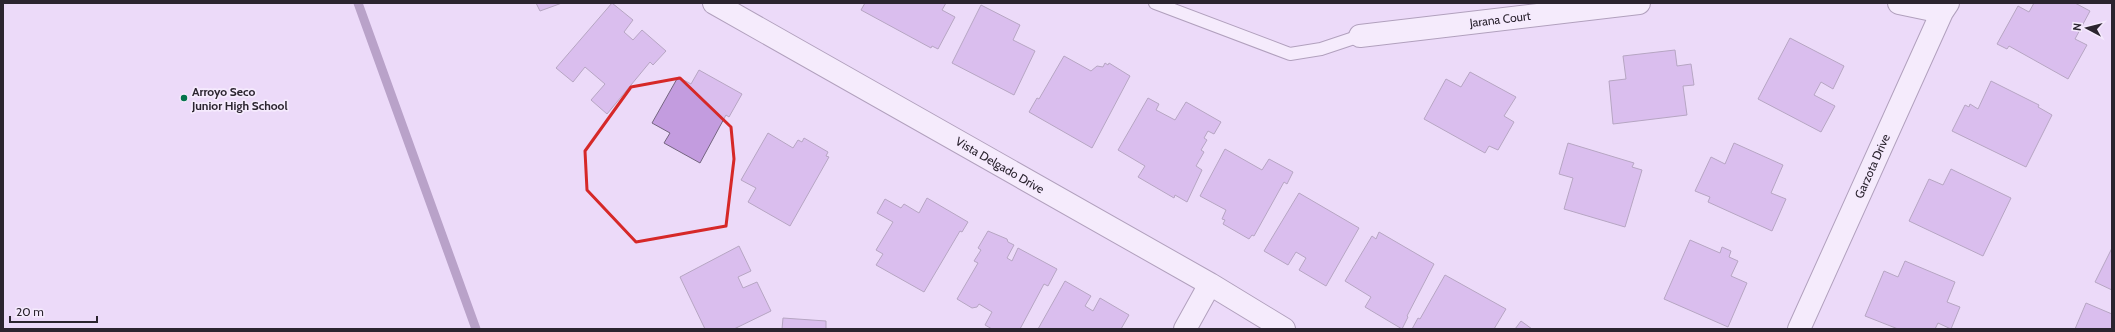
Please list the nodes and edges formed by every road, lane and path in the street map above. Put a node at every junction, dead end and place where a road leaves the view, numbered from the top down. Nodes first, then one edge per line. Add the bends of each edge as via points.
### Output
1 (714, 3) edge
2 (1155, 3) edge
3 (1639, 3) edge
4 (1899, 3) edge
5 (1945, 7) edge
6 (1360, 36) joint
7 (1210, 284) junction
8 (1185, 329) edge
9 (1284, 329) edge
10 (1799, 329) edge

1 - 7 street, Vista Delgado Drive
2 - 6 lane via 1290,54 1321,49
3 - 6 street, Jarana Court
4 - 5 street
5 - 10 street, Garzota Drive
7 - 8 street
7 - 9 street, Vista Delgado Drive

